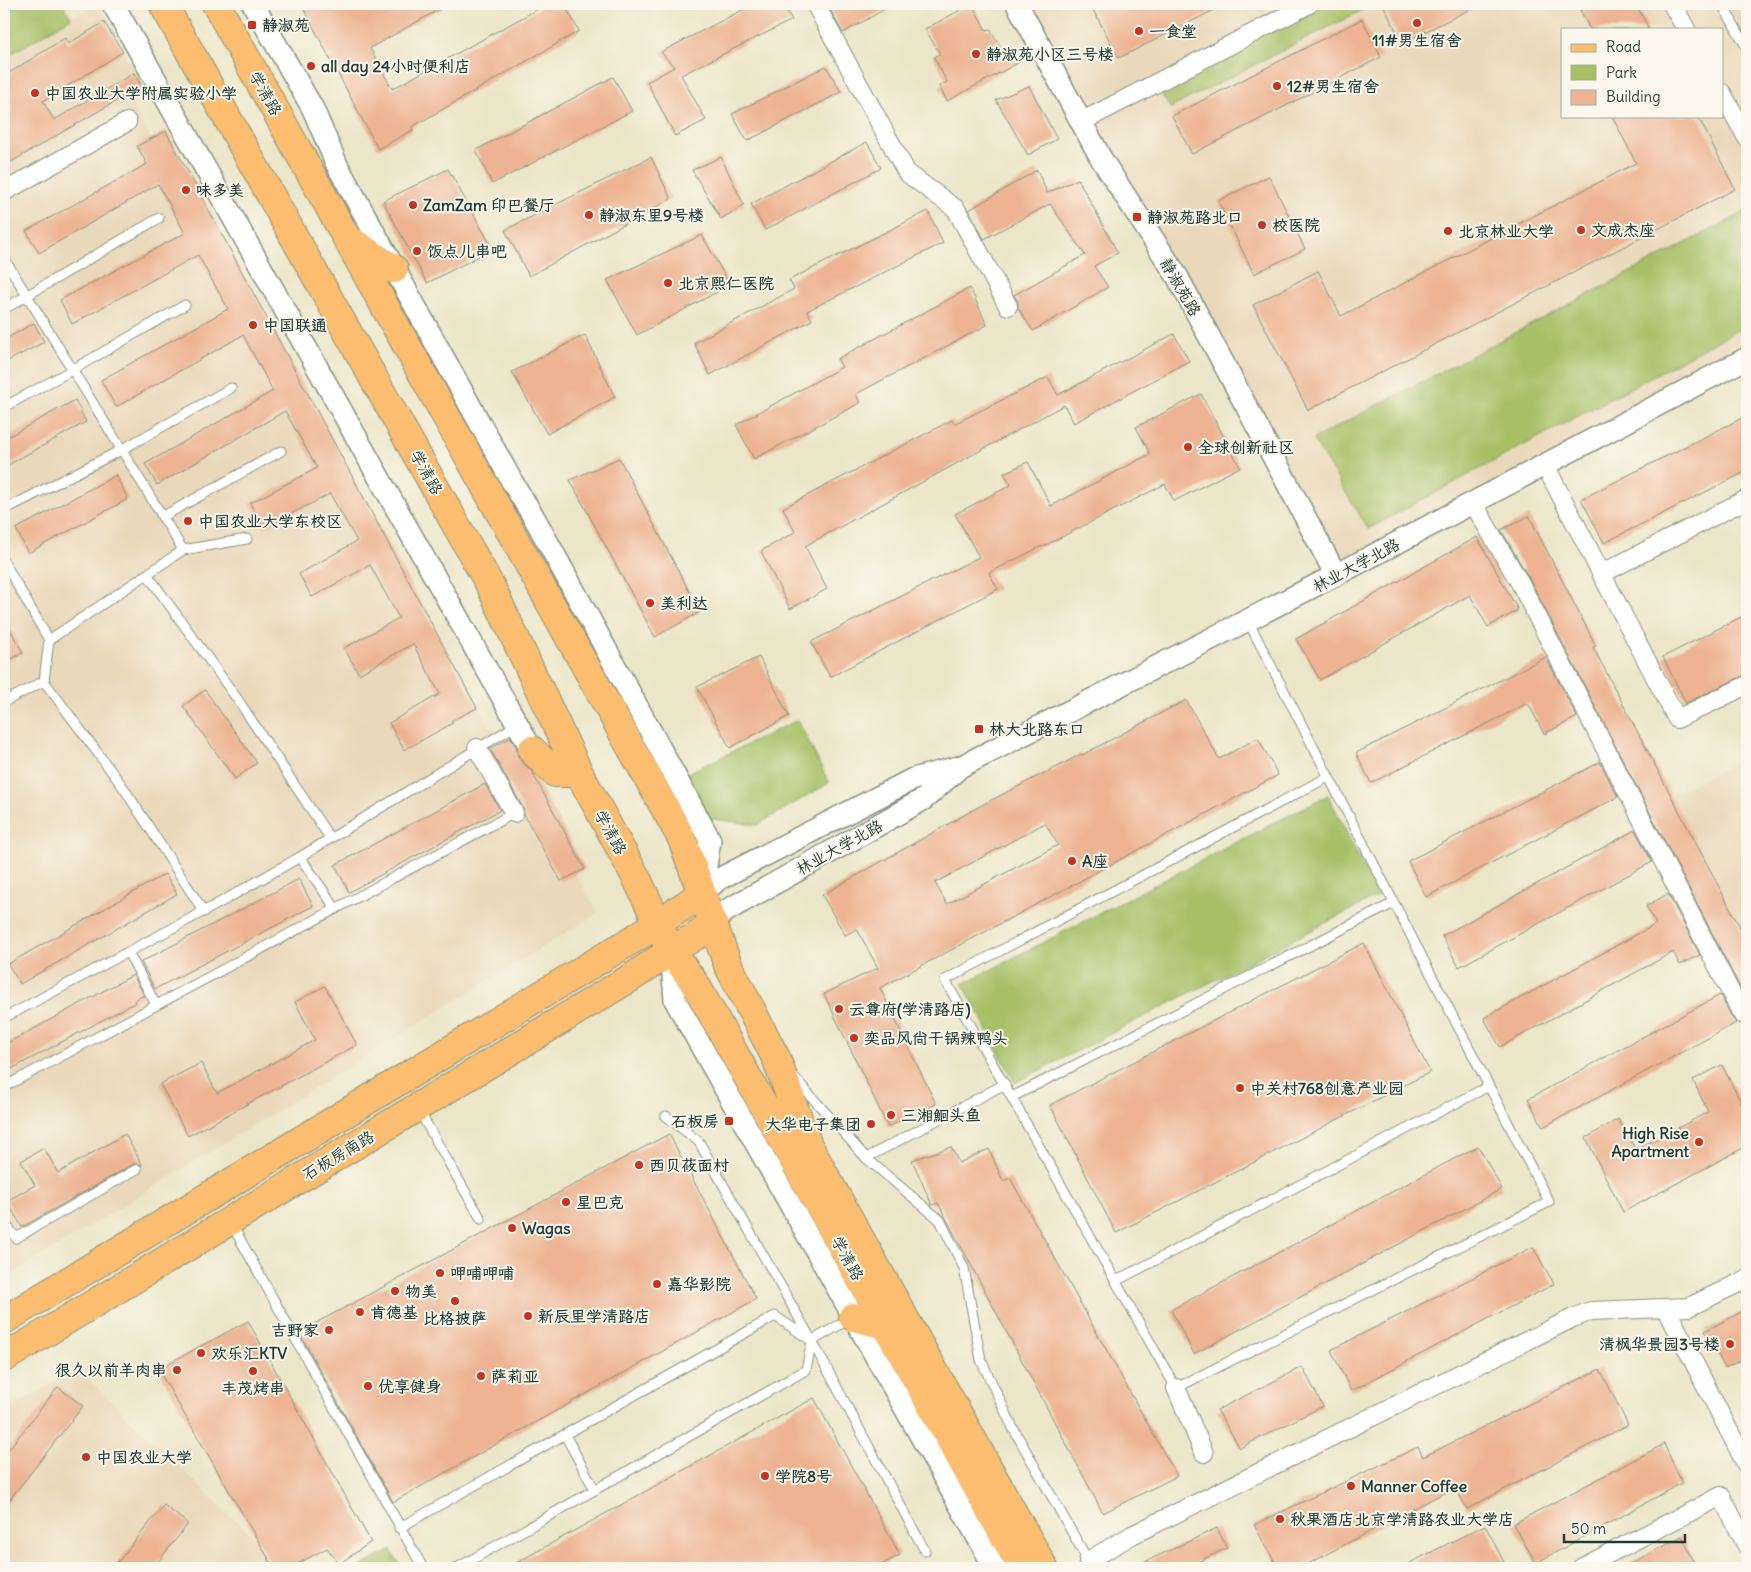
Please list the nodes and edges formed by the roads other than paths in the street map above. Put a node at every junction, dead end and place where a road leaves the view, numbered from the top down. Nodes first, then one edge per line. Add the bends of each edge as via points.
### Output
1 (113, 4) edge
2 (163, 4) edge
3 (216, 4) edge
4 (253, 4) edge
5 (815, 4) edge
6 (1017, 4) edge
7 (1309, 4) edge
8 (1672, 4) edge
9 (1722, 4) edge
10 (1685, 28) edge
11 (1747, 48) edge
12 (1724, 97) edge
13 (127, 122) dead end
14 (1081, 122) junction
15 (1747, 138) edge
16 (4, 192) edge
17 (159, 218) dead end
18 (348, 238) junction
19 (4, 258) edge
20 (394, 269) junction
21 (26, 296) junction
22 (186, 305) dead end
23 (1008, 306) dead end
24 (4, 309) edge
25 (1747, 358) edge
26 (72, 370) junction
27 (232, 388) dead end
28 (4, 407) edge
29 (121, 450) junction
30 (281, 451) dead end
31 (1544, 465) junction
32 (1747, 499) edge
33 (1474, 503) junction
34 (4, 510) edge
35 (162, 517) junction
36 (247, 539) dead end
37 (183, 550) junction
38 (4, 562) edge
39 (147, 574) junction
40 (1601, 574) junction
41 (1336, 575) junction
42 (1248, 620) junction
43 (49, 640) junction
44 (44, 681) junction
45 (1747, 685) edge
46 (4, 702) edge
47 (518, 724) junction
48 (477, 748) junction
49 (532, 750) joint
50 (962, 766) junction
51 (579, 773) junction
52 (1328, 777) junction
53 (514, 813) joint
54 (330, 838) junction
55 (300, 857) junction
56 (702, 894) junction
57 (1394, 903) junction
58 (336, 909) junction
59 (204, 912) junction
60 (658, 922) junction
61 (714, 925) junction
62 (670, 950) junction
63 (128, 952) junction
64 (156, 1005) junction
65 (1742, 1014) dead end
66 (4, 1018) edge
67 (776, 1058) junction
68 (1004, 1084) junction
69 (1489, 1086) junction
70 (4, 1087) edge
71 (1012, 1097) junction
72 (417, 1107) junction
73 (666, 1116) dead end
74 (866, 1158) junction
75 (137, 1169) dead end
76 (481, 1219) dead end
77 (230, 1221) junction
78 (4, 1222) edge
79 (1747, 1279) edge
80 (1116, 1281) junction
81 (1666, 1308) junction
82 (853, 1316) junction
83 (4, 1320) edge
84 (885, 1325) junction
85 (812, 1341) junction
86 (4, 1358) edge
87 (1176, 1388) junction
88 (565, 1434) junction
89 (1204, 1452) dead end
90 (1747, 1466) edge
91 (596, 1490) junction
92 (399, 1528) junction
93 (1747, 1546) edge
94 (925, 1551) dead end
95 (1090, 1564) edge
96 (422, 1568) edge
97 (457, 1568) edge
98 (995, 1568) edge
99 (1022, 1568) edge
100 (1044, 1568) edge
101 (1581, 1568) edge

1 - 47 street
2 - 51 main road, 学清路 via 491,587
3 - 18 main road, 学清路
4 - 20 street, 学清路 via 313,109 337,165
5 - 23 street via 907,173 956,209
6 - 14 street, 静淑苑路
7 - 14 street
8 - 10 street
9 - 11 lane
12 - 15 street
13 - 16 street
14 - 41 street, 静淑苑路 via 1177,276
17 - 21 lane
18 - 20 main road
18 - 56 main road, 学清路 via 682,839
19 - 21 lane
20 - 56 street, 学清路 via 710,840
21 - 24 lane
21 - 26 lane
22 - 26 lane
25 - 31 street, 林业大学北路
26 - 28 lane
26 - 29 lane
27 - 29 lane
29 - 34 lane
29 - 35 lane
30 - 35 lane
31 - 33 street, 林业大学北路
31 - 40 street
32 - 40 street
33 - 41 street, 林业大学北路
33 - 65 street via 1520,583
35 - 37 lane
36 - 37 lane
37 - 39 lane
38 - 43 lane
39 - 43 lane
39 - 54 lane via 238,700
40 - 45 street via 1677,719
41 - 42 street, 林业大学北路
42 - 50 street, 林业大学北路
42 - 52 lane
43 - 44 lane
44 - 46 lane
44 - 59 lane via 123,787
47 - 48 lane
47 - 49 street
48 - 53 street
48 - 54 lane
49 - 51 main road via 555,773
50 - 56 street, 林业大学北路 via 913,779 719,879
50 - 61 street, 林业大学北路 via 924,799 724,912
51 - 60 main road, 学清路
52 - 57 lane
52 - 68 lane via 946,980
53 - 58 lane
54 - 55 lane
55 - 58 lane
55 - 59 lane
56 - 60 main road, 石板房南路
56 - 61 main road, 学清路
57 - 69 lane
57 - 71 lane
58 - 64 lane
59 - 63 lane
60 - 62 main road, 学清路
60 - 83 main road, 石板房南路
61 - 62 main road, 石板房南路
61 - 67 main road, 学清路 via 728,965
62 - 72 main road, 石板房南路 via 632,977
62 - 82 street, 学清路 via 675,1000
62 - 84 main road, 学清路 via 696,985
63 - 64 lane
63 - 66 lane
64 - 70 lane
67 - 74 lane, 学清路
67 - 100 main road, 学清路 via 808,1145
68 - 71 lane
68 - 74 lane
69 - 80 lane
69 - 87 lane via 1549,1202
71 - 80 lane
72 - 76 lane
72 - 77 main road, 石板房南路
73 - 85 lane via 699,1142
74 - 95 lane, 学清路 via 940,1220 964,1268 981,1360 1013,1428
75 - 78 lane via 16,1238
77 - 86 main road, 石板房南路
77 - 92 lane
79 - 81 street via 1689,1308
80 - 87 lane
81 - 90 street
81 - 95 street via 1591,1311 1573,1318 1132,1535
82 - 84 main road
82 - 85 lane
82 - 98 street, 学清路
84 - 99 main road, 学清路
85 - 88 lane via 775,1316
85 - 91 lane via 806,1370
85 - 94 lane
87 - 89 street
88 - 91 lane
88 - 92 lane
91 - 97 lane
92 - 96 lane
93 - 101 street via 1721,1496

